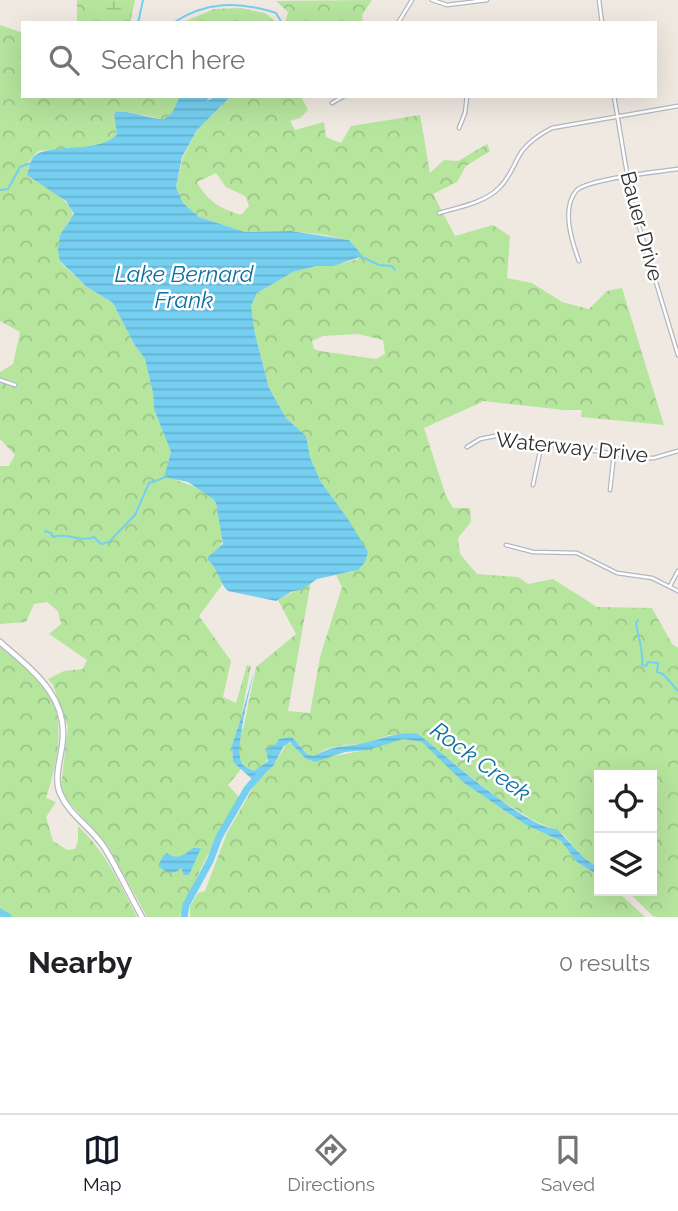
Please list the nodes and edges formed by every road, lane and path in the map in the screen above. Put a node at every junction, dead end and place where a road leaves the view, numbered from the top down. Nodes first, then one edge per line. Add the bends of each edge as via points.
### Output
1 (412, 0) edge
2 (432, 0) edge
3 (487, 0) edge
4 (599, 0) edge
5 (399, 21) edge
6 (602, 21) edge
7 (341, 98) edge
8 (467, 98) edge
9 (614, 98) edge
10 (332, 103) dead end
11 (678, 106) edge
12 (617, 117) junction
13 (459, 128) dead end
14 (678, 169) edge
15 (628, 177) junction
16 (439, 213) dead end
17 (579, 261) dead end
18 (678, 355) edge
19 (0, 380) edge
20 (15, 385) dead end
21 (542, 442) junction
22 (467, 447) dead end
23 (678, 451) edge
24 (614, 454) junction
25 (533, 485) dead end
26 (610, 490) dead end
27 (506, 545) dead end
28 (678, 571) edge
29 (670, 586) junction
30 (678, 591) edge
31 (0, 642) edge
32 (142, 917) edge

1 - 5 street
2 - 3 street via 447,5
4 - 6 street
7 - 10 street
8 - 13 street
9 - 12 street, Bauer Drive
11 - 12 street
12 - 15 street, Bauer Drive
12 - 16 street via 542,132 522,152 500,188 485,198
14 - 15 street
15 - 17 street via 584,185 571,199 569,215
15 - 18 street, Bauer Drive
19 - 20 street
21 - 22 street, Waterway Drive via 495,436
21 - 24 street, Waterway Drive
21 - 25 street
23 - 24 street, Waterway Drive via 654,458
24 - 26 street
27 - 29 street via 533,552 577,553 617,573
28 - 29 street
29 - 30 street
31 - 32 street via 51,691 64,737 57,774 60,793 104,846

